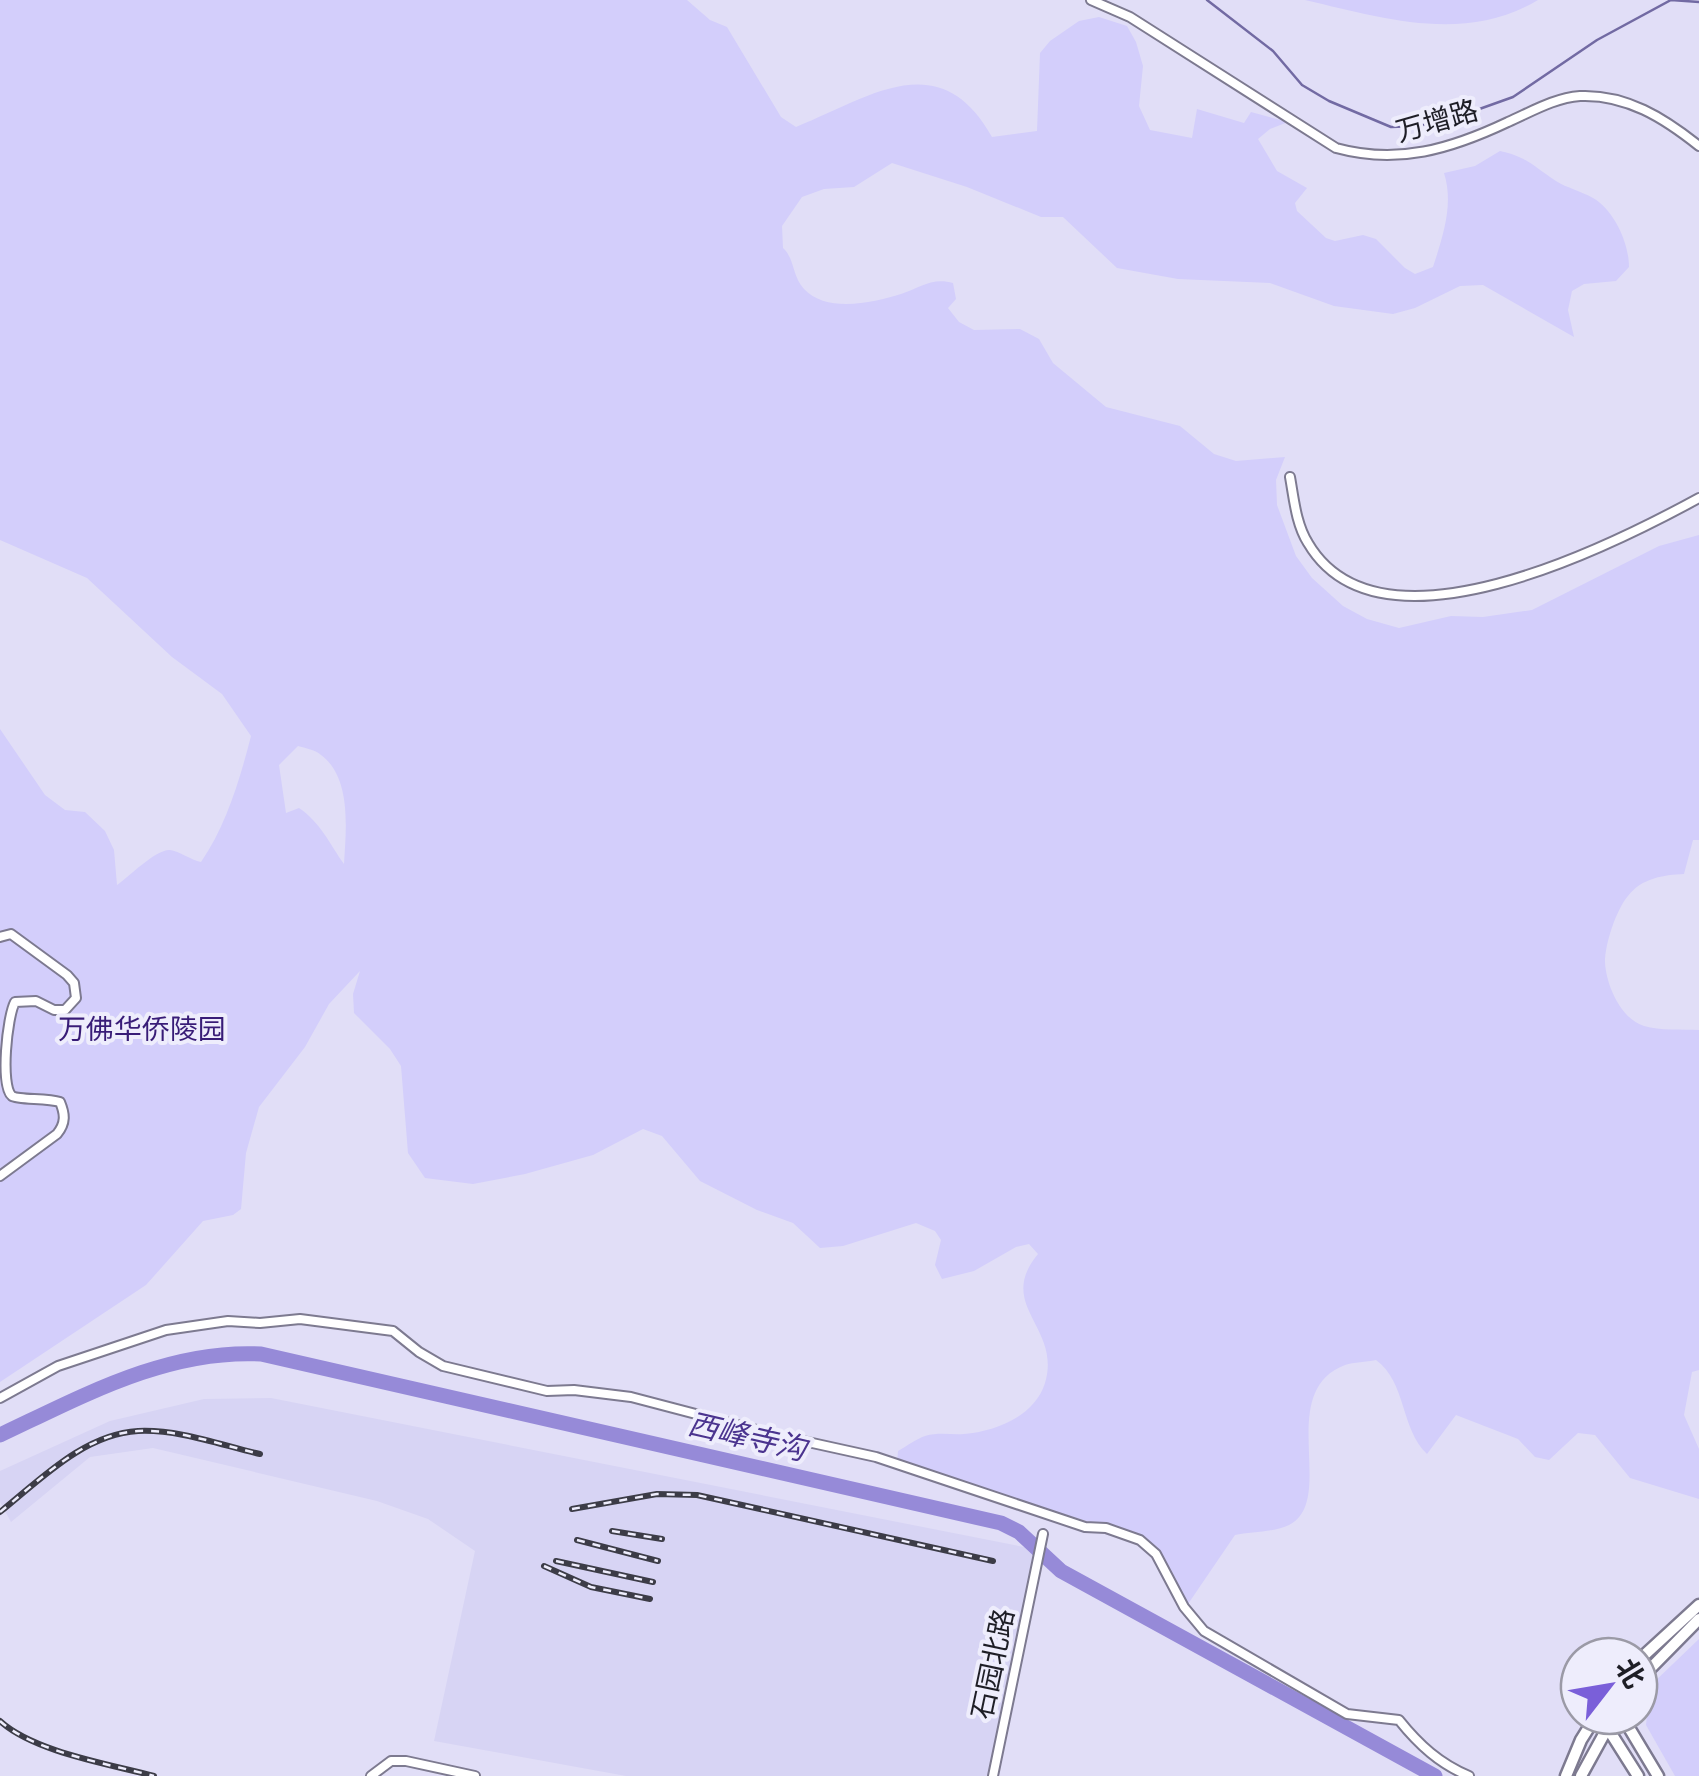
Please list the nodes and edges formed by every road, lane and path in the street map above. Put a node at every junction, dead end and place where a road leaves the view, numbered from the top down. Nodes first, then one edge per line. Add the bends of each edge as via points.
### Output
1 (1091, 0) edge
2 (1699, 146) edge
3 (1290, 477) dead end
4 (1699, 498) edge
5 (0, 937) edge
6 (0, 1176) edge
7 (0, 1398) edge
8 (1043, 1534) dead end
9 (1699, 1606) edge
10 (1699, 1619) edge
11 (1659, 1642) edge
12 (1659, 1660) edge
13 (1585, 1736) edge
14 (1597, 1736) edge
15 (1615, 1736) edge
16 (1634, 1736) edge
17 (371, 1776) edge
18 (475, 1776) edge
19 (993, 1776) edge
20 (1470, 1776) edge
21 (1566, 1776) edge
22 (1581, 1776) edge
23 (1638, 1776) edge
24 (1658, 1776) edge

1 - 2 street, 万增路 via 1336,148 1366,156 1429,151 1579,96 1644,109
3 - 4 street via 1296,516 1323,563 1346,583 1407,597 1443,595 1550,566 1621,540
5 - 6 street via 11,934 67,975 76,998 65,1010 24,999 8,1014 9,1094 60,1102 65,1114 57,1134
7 - 20 street via 58,1366 195,1324 300,1319 393,1331 443,1366 547,1390 631,1396 876,1457 1140,1540 1204,1631 1348,1714 1399,1720 1447,1767
8 - 19 street, 石园北路
9 - 11 main road
10 - 12 main road
13 - 21 main road
14 - 22 main road
15 - 23 main road
16 - 24 main road
17 - 18 street via 391,1761 406,1760

